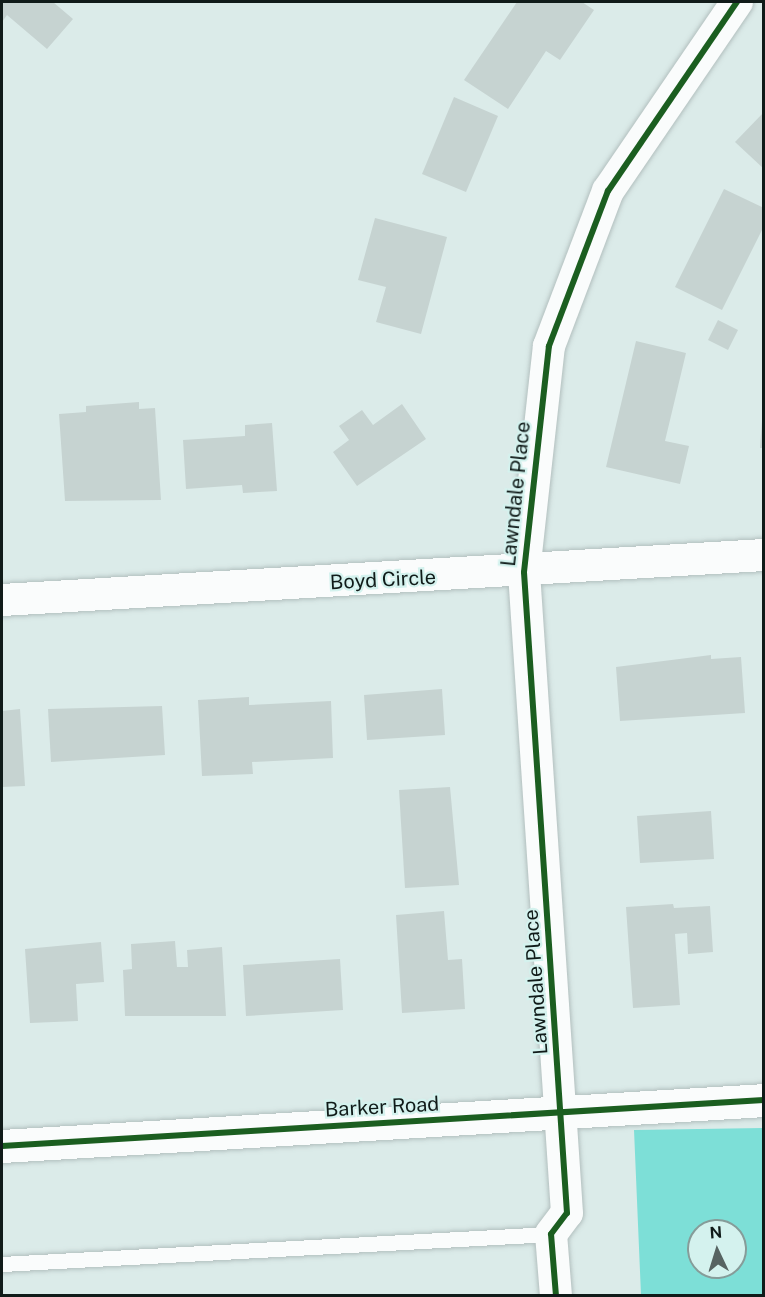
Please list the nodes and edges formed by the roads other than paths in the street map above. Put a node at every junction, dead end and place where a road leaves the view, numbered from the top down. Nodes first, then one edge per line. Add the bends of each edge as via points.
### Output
1 (737, 2) edge
2 (764, 555) edge
3 (524, 572) junction
4 (2, 600) edge
5 (764, 1100) edge
6 (561, 1113) junction
7 (2, 1146) edge
8 (551, 1234) junction
9 (2, 1264) edge
10 (556, 1296) edge

1 - 3 street, Lawndale Place via 608,192 549,346
2 - 3 street, Boyd Circle
3 - 4 street, Boyd Circle
3 - 6 street, Lawndale Place
5 - 6 street, Barker Road
6 - 7 street, Barker Road
6 - 8 street, Lawndale Place via 567,1213
8 - 9 lane
8 - 10 street

